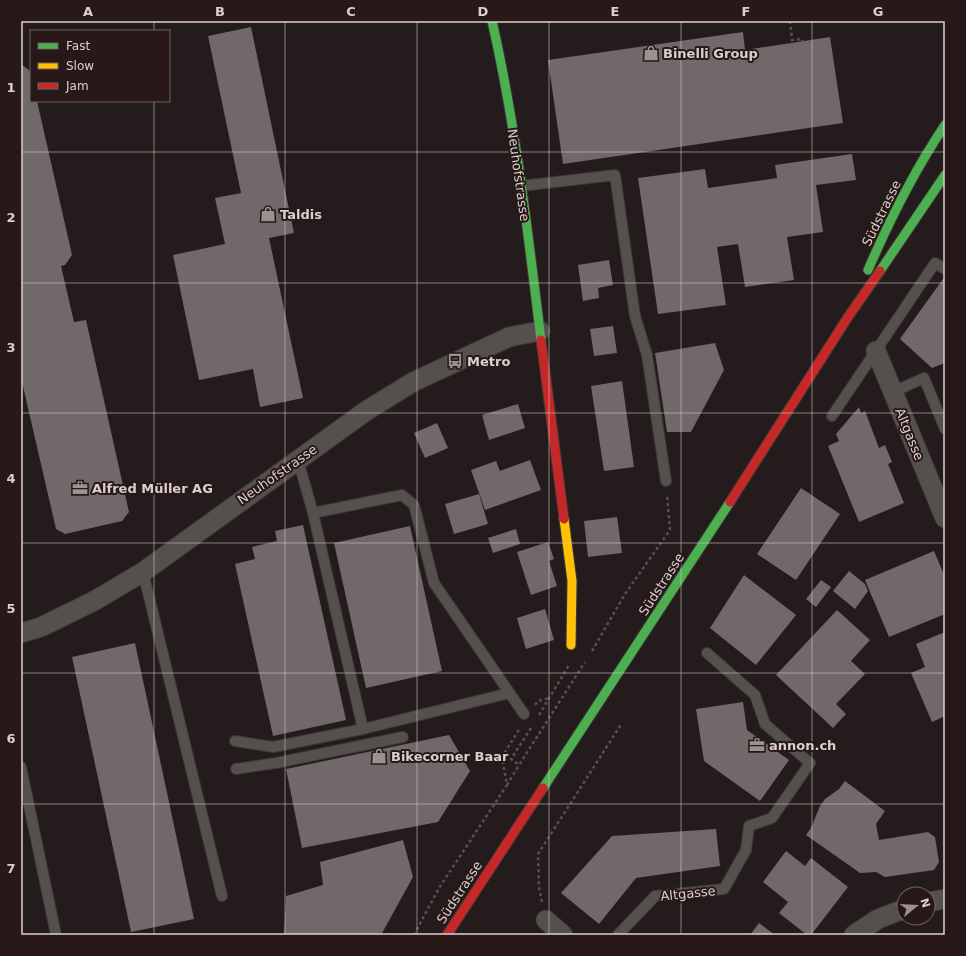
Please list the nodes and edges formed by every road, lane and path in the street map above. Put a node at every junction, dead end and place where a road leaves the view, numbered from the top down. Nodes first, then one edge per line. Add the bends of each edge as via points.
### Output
1 (492, 21) edge
2 (790, 21) edge
3 (802, 41) dead end
4 (945, 124) edge
5 (945, 175) edge
6 (522, 186) junction
7 (945, 269) edge
8 (848, 317) junction
9 (540, 331) junction
10 (876, 351) junction
11 (893, 392) junction
12 (832, 416) dead end
13 (945, 429) edge
14 (298, 460) junction
15 (666, 481) joint
16 (313, 513) junction
17 (945, 518) edge
18 (143, 572) junction
19 (21, 633) edge
20 (571, 645) joint
21 (707, 653) dead end
22 (509, 693) junction
23 (550, 698) junction
24 (526, 716) junction
25 (538, 716) dead end
26 (534, 722) dead end
27 (622, 723) dead end
28 (363, 729) junction
29 (403, 737) dead end
30 (234, 741) dead end
31 (520, 765) junction
32 (21, 767) edge
33 (236, 769) dead end
34 (507, 785) junction
35 (493, 863) junction
36 (222, 896) dead end
37 (896, 912) edge
38 (546, 920) joint
39 (56, 935) edge
40 (414, 935) edge
41 (447, 935) edge
42 (457, 935) edge
43 (563, 935) edge
44 (618, 935) edge
45 (854, 935) edge

1 - 6 main road, Neuhofstrasse
2 - 3 path via 792,40
4 - 8 main road, Südstrasse via 923,157 893,213
5 - 8 main road, Südstrasse
6 - 9 main road, Neuhofstrasse
6 - 15 lane via 615,175 635,316 647,356
7 - 10 lane via 935,263
8 - 35 main road, Südstrasse via 759,458
9 - 14 street, Neuhofstrasse via 509,337 413,382 366,411
9 - 20 main road, Neuhofstrasse via 572,581
10 - 11 street, Altgasse
10 - 12 lane
11 - 13 lane via 924,378
11 - 17 street, Altgasse
14 - 16 lane
14 - 18 street, Neuhofstrasse
15 - 31 path via 670,530 626,594
16 - 22 lane via 402,495 414,505 434,583
16 - 28 lane
18 - 19 street, Neuhofstrasse via 94,601 41,627
18 - 36 lane
20 - 23 path via 569,667
21 - 44 lane, Altgasse via 755,695 765,724 810,763 772,818 749,826 746,850 724,889 655,896
22 - 24 lane
22 - 28 lane
23 - 24 path via 538,701
23 - 25 path
24 - 34 path via 502,758
26 - 31 path via 511,759
27 - 38 path via 538,854 539,888
28 - 30 lane via 273,747
29 - 33 lane
31 - 34 path
32 - 39 lane
34 - 40 path via 439,888
35 - 41 main road, Südstrasse
35 - 42 main road, Südstrasse
37 - 45 street via 878,919
38 - 43 street

